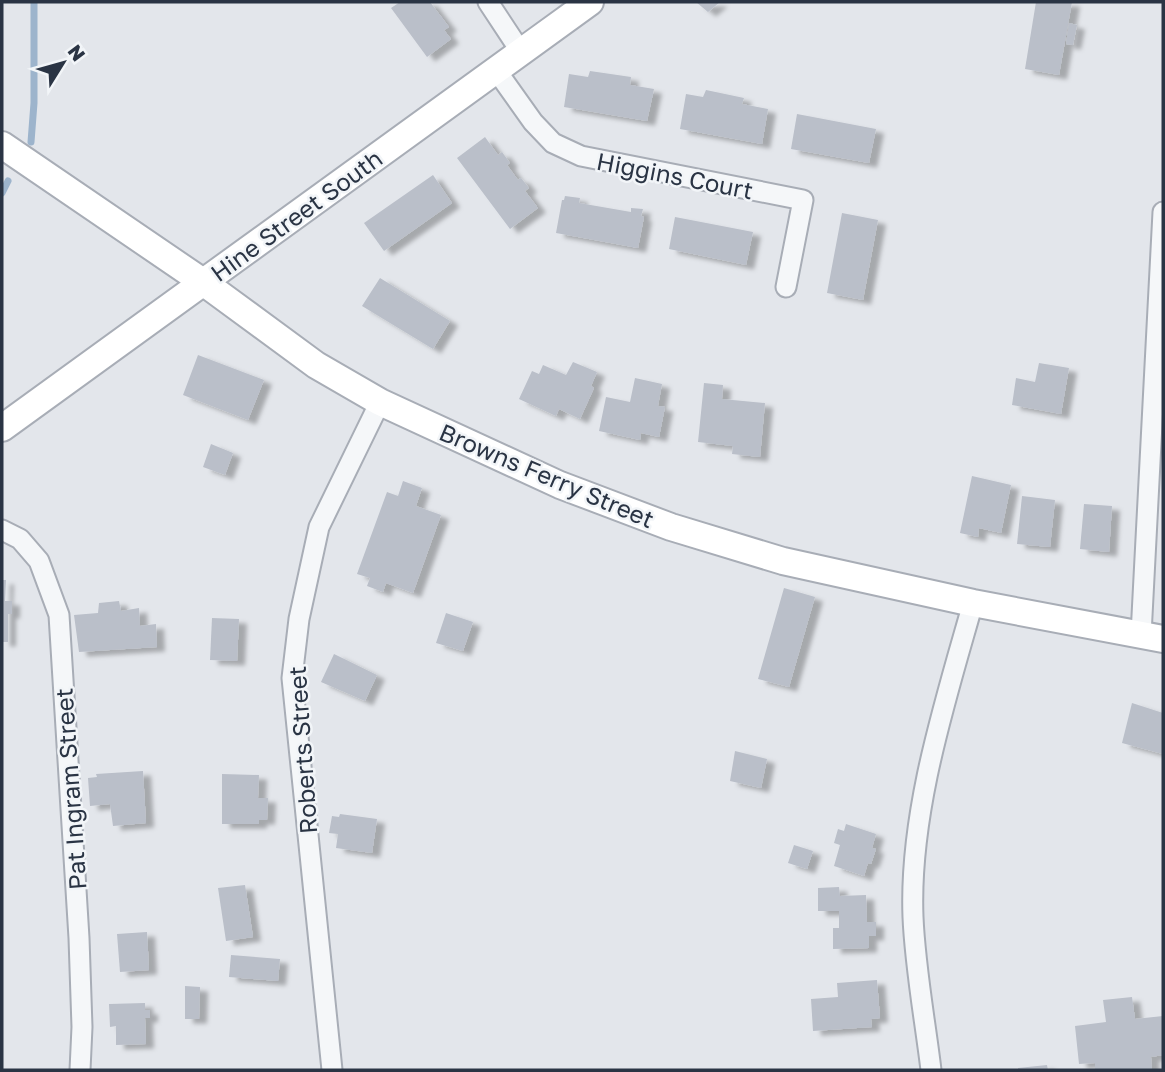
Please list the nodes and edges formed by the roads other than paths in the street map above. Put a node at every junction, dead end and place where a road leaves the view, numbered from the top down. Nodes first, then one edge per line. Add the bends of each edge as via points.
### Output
1 (488, 2) edge
2 (590, 2) edge
3 (521, 52) junction
4 (496, 70) junction
5 (2, 145) edge
6 (1163, 212) edge
7 (203, 282) junction
8 (786, 287) dead end
9 (380, 402) junction
10 (2, 428) edge
11 (2, 530) edge
12 (973, 603) junction
13 (1152, 637) edge
14 (80, 1070) edge
15 (332, 1070) edge
16 (931, 1070) edge

1 - 3 street
2 - 3 street, Hine Street South
3 - 4 street, Hine Street South
4 - 7 street, Hine Street South
4 - 8 street, Higgins Court via 553,143 581,156 803,200
5 - 7 street, Browns Ferry Street
6 - 13 street
7 - 9 street, Browns Ferry Street via 316,365
7 - 10 street, Hine Street South
9 - 12 street, Browns Ferry Street via 560,485 671,527 783,561
9 - 15 street, Roberts Street via 319,527 292,678
11 - 14 street, Pat Ingram Street via 20,539 40,561 59,615 79,938
12 - 13 street, Browns Ferry Street
12 - 16 street via 934,738 915,857 913,917

